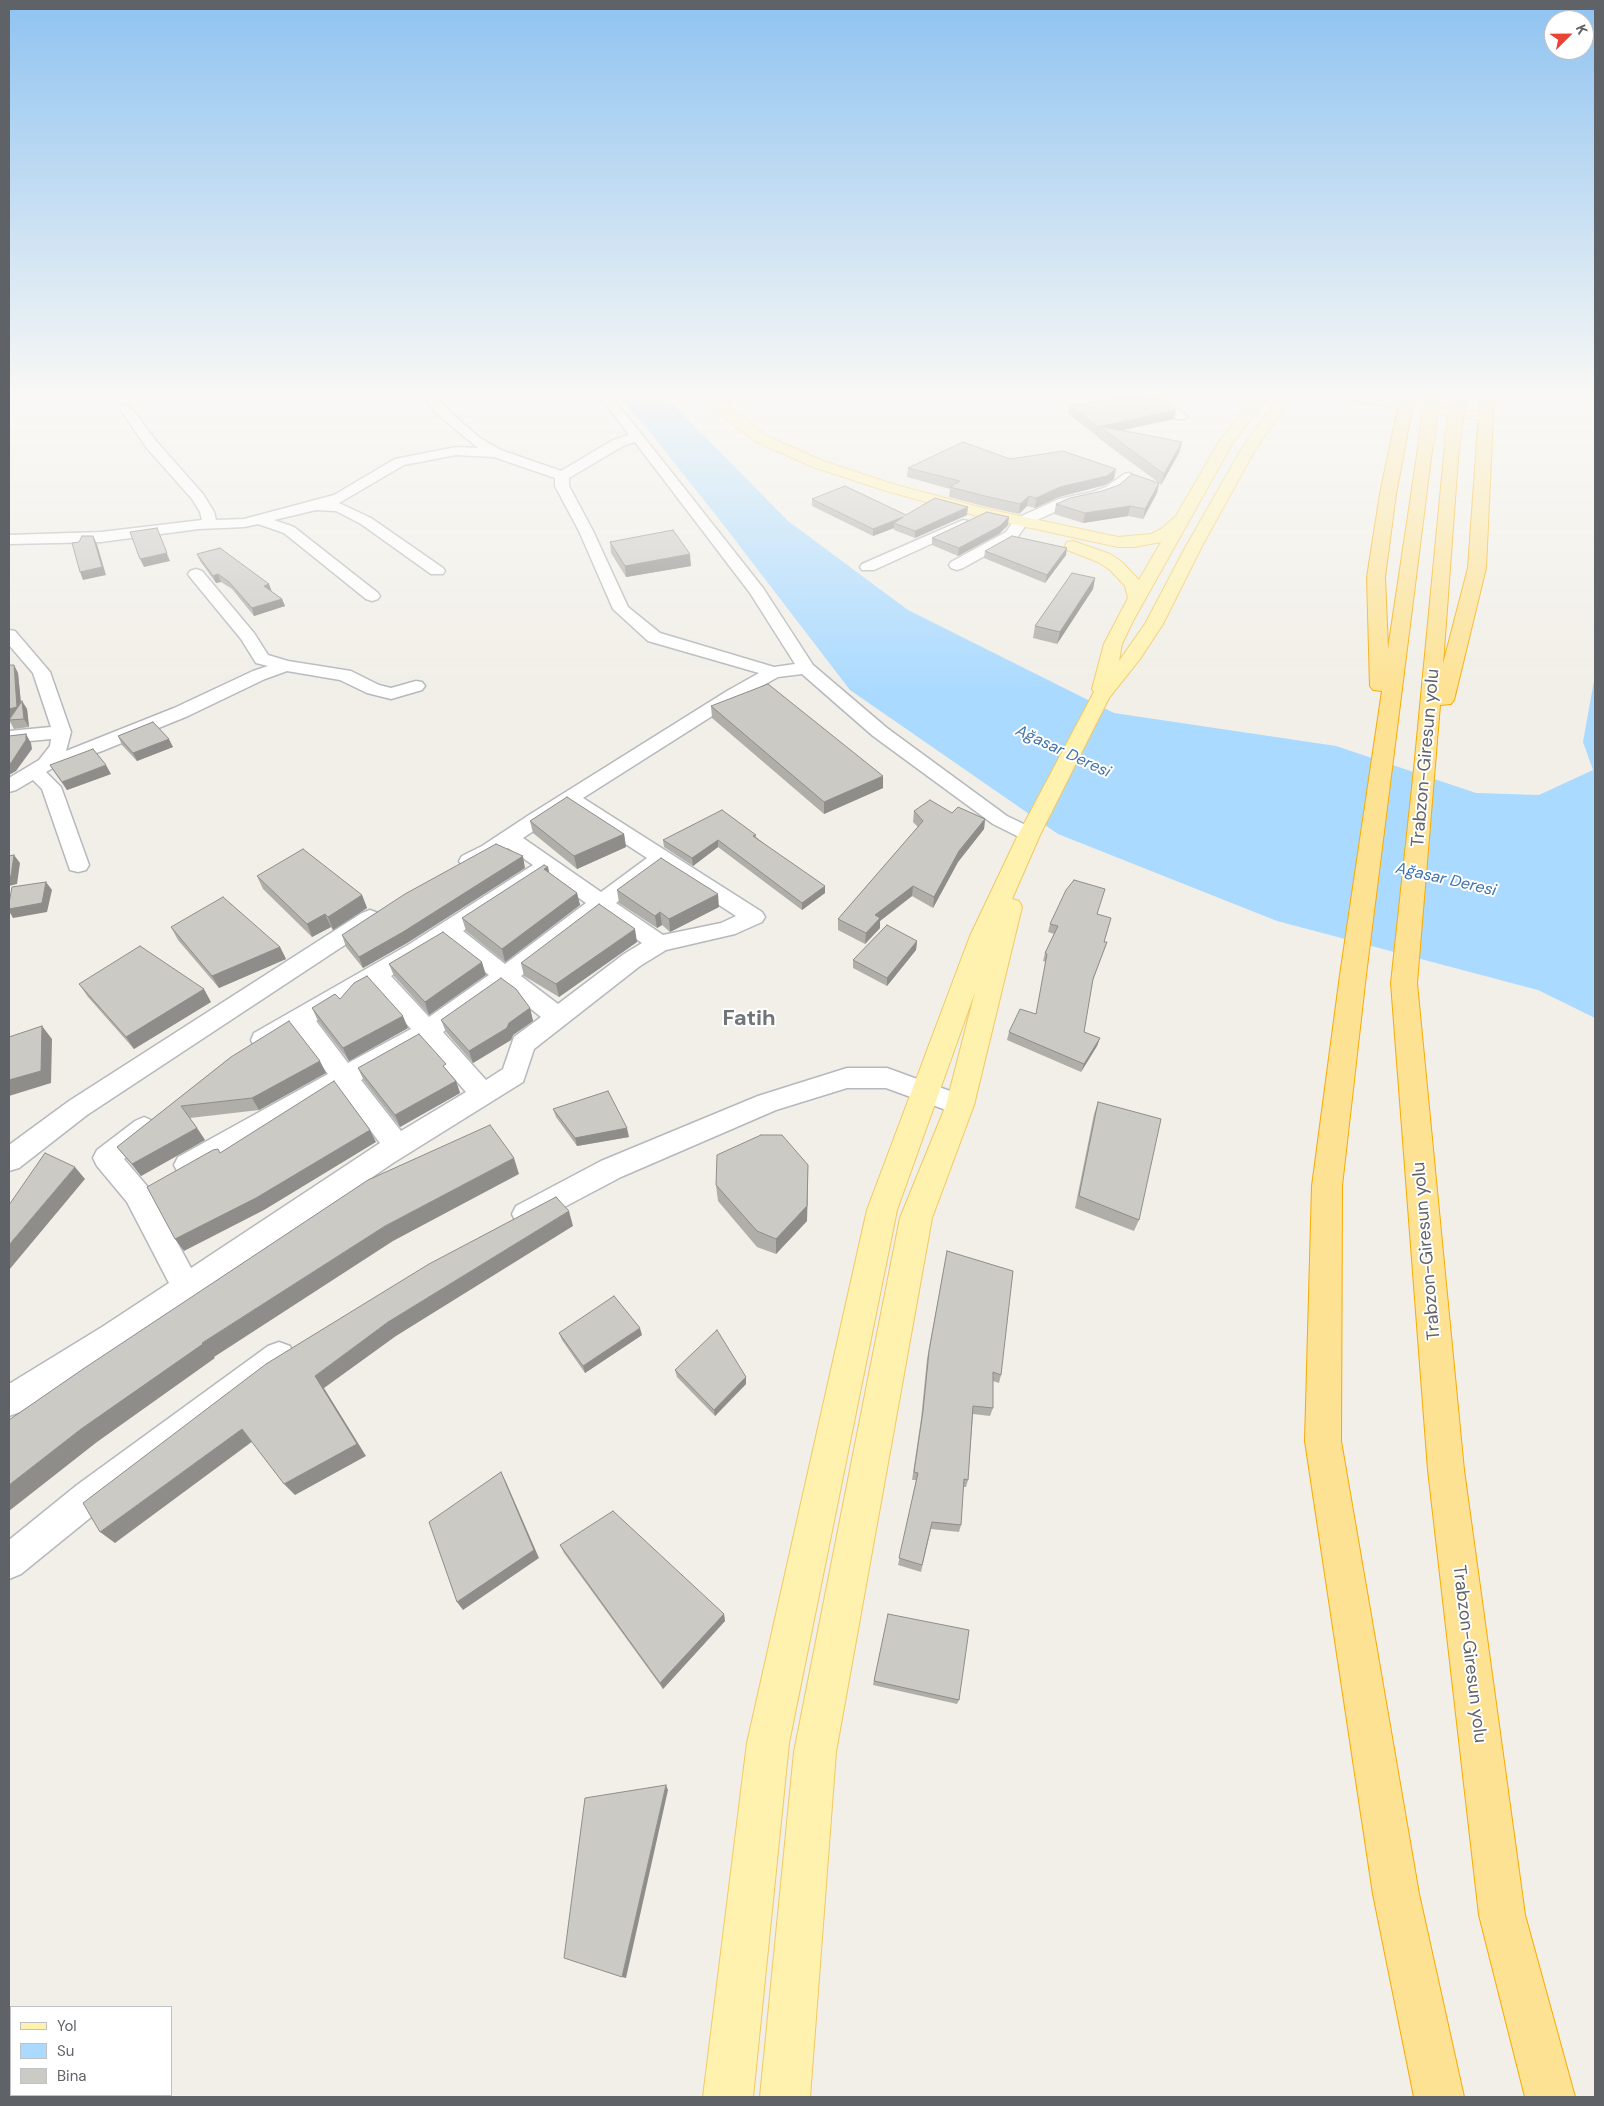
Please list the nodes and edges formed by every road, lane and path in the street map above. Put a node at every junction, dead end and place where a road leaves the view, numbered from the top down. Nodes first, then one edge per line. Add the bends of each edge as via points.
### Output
1 (197, 496) edge
2 (342, 496) edge
3 (567, 496) edge
4 (684, 496) edge
5 (922, 496) edge
6 (1094, 496) edge
7 (1193, 496) edge
8 (1222, 496) edge
9 (1388, 496) edge
10 (1418, 496) edge
11 (1448, 496) edge
12 (1481, 496) edge
13 (314, 506) junction
14 (985, 513) junction
15 (260, 520) junction
16 (1179, 520) junction
17 (1020, 522) junction
18 (210, 524) junction
19 (1058, 530) junction
20 (1037, 532) junction
21 (9, 540) edge
22 (1158, 563) junction
23 (957, 565) dead end
24 (868, 568) dead end
25 (1183, 570) junction
26 (437, 571) dead end
27 (196, 574) dead end
28 (372, 596) dead end
29 (1137, 599) junction
30 (9, 635) edge
31 (286, 666) junction
32 (806, 668) junction
33 (774, 672) junction
34 (416, 686) dead end
35 (1100, 697) junction
36 (62, 732) junction
37 (9, 737) edge
38 (1382, 760) junction
39 (40, 768) junction
40 (1426, 769) junction
41 (9, 786) edge
42 (569, 798) junction
43 (1032, 830) junction
44 (509, 838) junction
45 (662, 857) junction
46 (548, 865) junction
47 (78, 866) dead end
48 (449, 873) edge
49 (602, 904) junction
50 (385, 909) edge
51 (448, 931) junction
52 (659, 944) junction
53 (376, 974) junction
54 (505, 976) junction
55 (558, 1017) junction
56 (300, 1018) junction
57 (427, 1031) junction
58 (244, 1051) edge
59 (345, 1077) junction
60 (924, 1093) junction
61 (484, 1094) junction
62 (960, 1105) junction
63 (78, 1108) junction
64 (160, 1115) edge
65 (397, 1146) junction
66 (9, 1160) edge
67 (30, 1176) edge
68 (154, 1184) junction
69 (500, 1227) edge
70 (186, 1288) junction
71 (304, 1340) edge
72 (9, 1402) edge
73 (9, 1562) edge
74 (728, 2097) edge
75 (785, 2097) edge
76 (1439, 2097) edge
77 (1550, 2097) edge

1 - 18 street
2 - 13 street
3 - 33 street via 621,609 654,637
4 - 32 street via 757,591
5 - 14 main road
6 - 17 street via 1064,502
7 - 16 main road
8 - 25 main road
9 - 38 highway via 1376,577
10 - 38 highway, bridge
11 - 40 highway, Trabzon-Giresun yolu, bridge
12 - 40 highway via 1477,568
13 - 15 street
13 - 26 street via 339,507 366,521
14 - 17 main road
14 - 24 street
15 - 18 street
15 - 28 street via 289,530
16 - 19 main road via 1156,538 1134,542 1101,540
16 - 22 main road
17 - 19 main road
17 - 20 main road via 1025,528
17 - 23 street via 1012,535
18 - 21 street via 101,537
19 - 22 main road
20 - 22 main road
20 - 29 main road via 1090,552 1116,566 1134,586
22 - 25 main road
22 - 29 main road
25 - 35 main road via 1149,632
27 - 31 street via 262,658
29 - 35 main road via 1113,644
30 - 36 street via 41,672
31 - 34 street via 344,675 391,694
31 - 39 street
32 - 33 street
32 - 43 street via 880,732 1000,820
33 - 42 street
35 - 43 main road
36 - 37 street
36 - 39 street via 59,747
38 - 76 highway via 1327,1186 1323,1441 1396,1894
39 - 41 street
39 - 47 street via 51,787
40 - 77 highway, Trabzon-Giresun yolu via 1404,983 1446,1470 1502,1915
42 - 44 street
42 - 45 street
43 - 60 main road via 983,936
43 - 62 main road
44 - 46 street
44 - 48 street
45 - 49 street
45 - 52 street via 754,917 727,929
46 - 49 street
46 - 51 street
49 - 52 street
49 - 54 street
50 - 63 street
51 - 53 street
51 - 54 street
52 - 55 street via 632,960
53 - 56 street
53 - 57 street
54 - 55 street
54 - 57 street
55 - 61 street via 523,1044 514,1076
56 - 58 street
56 - 59 street
57 - 59 street
57 - 61 street
59 - 65 street
59 - 68 street
60 - 62 street
60 - 69 street via 887,1078 847,1078 776,1100 611,1169
60 - 74 main road via 882,1210 768,1743
61 - 65 street
62 - 75 main road via 916,1218 815,1752
63 - 66 street
63 - 67 street
64 - 68 street via 107,1158
65 - 70 street
68 - 70 street
70 - 72 street
71 - 73 street via 249,1376 88,1497

